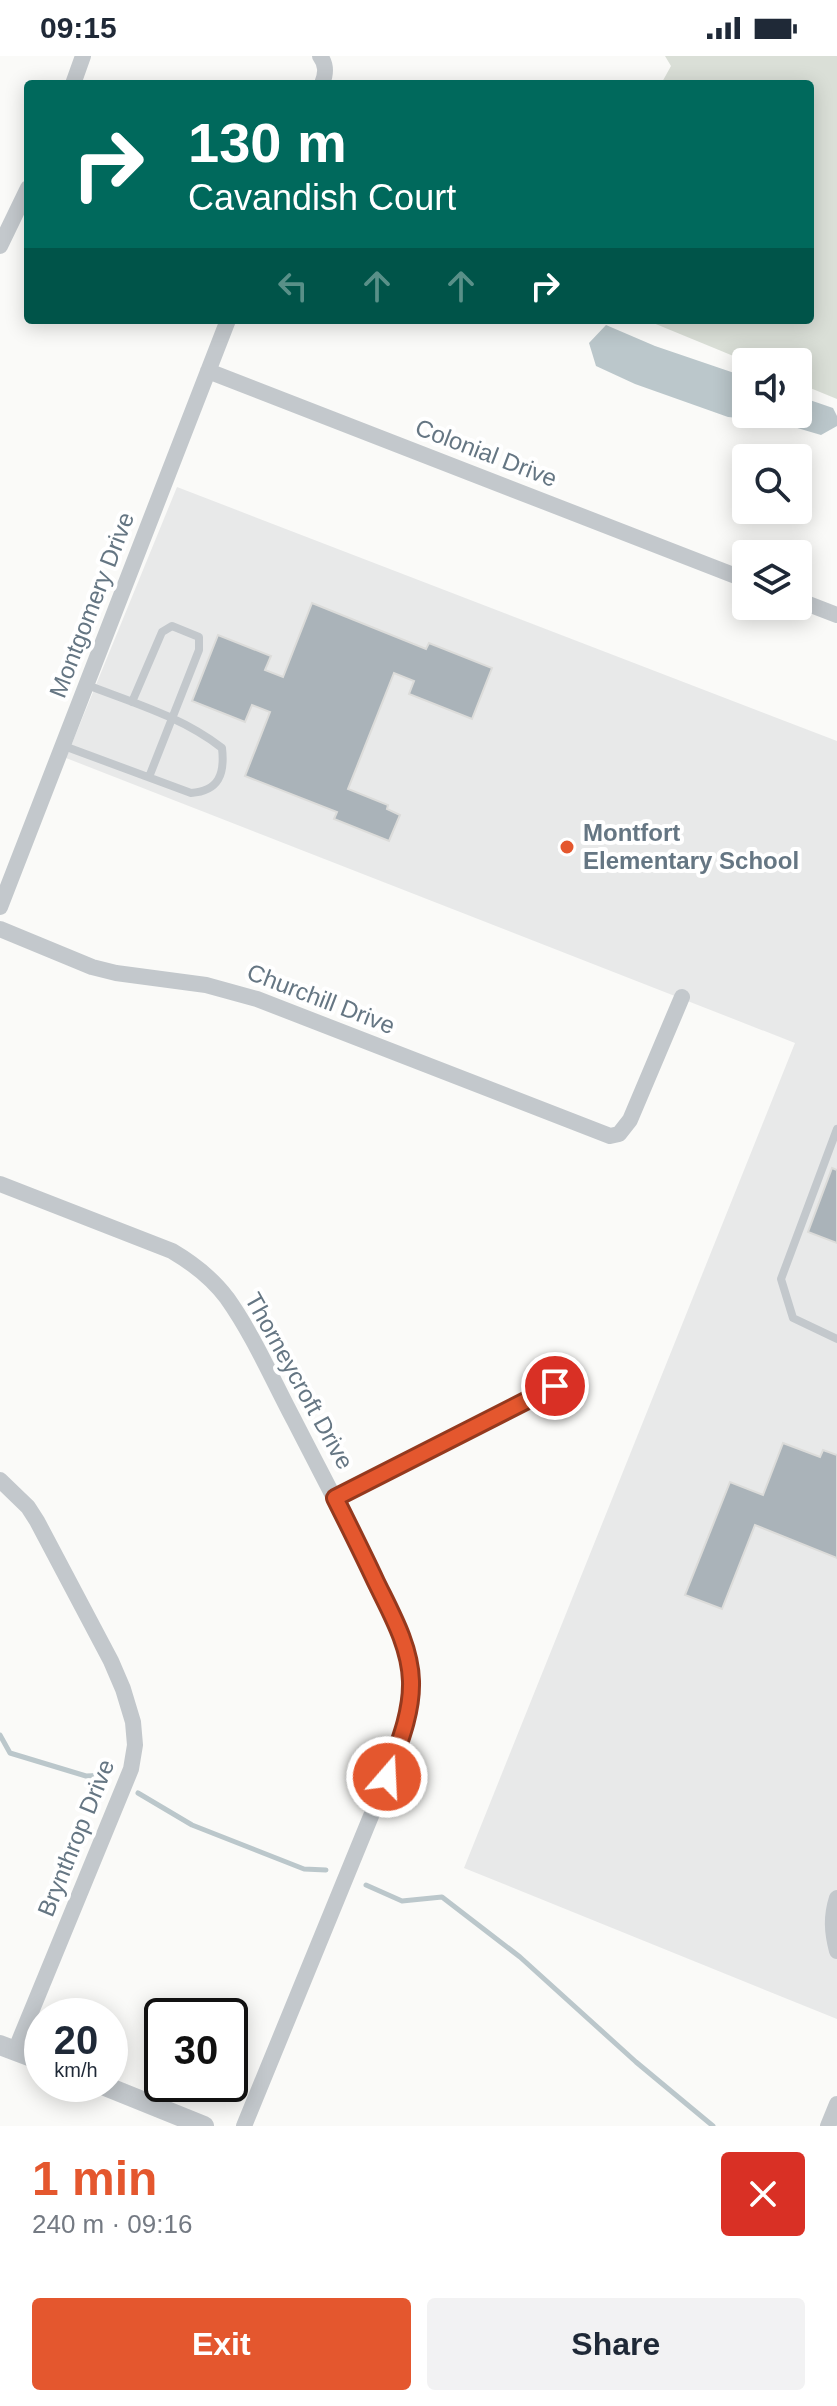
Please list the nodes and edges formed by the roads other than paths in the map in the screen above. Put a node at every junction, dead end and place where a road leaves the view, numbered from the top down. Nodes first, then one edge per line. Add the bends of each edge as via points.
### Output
1 (83, 56) edge
2 (322, 59) edge
3 (74, 80) edge
4 (322, 80) edge
5 (24, 196) edge
6 (0, 246) edge
7 (226, 324) edge
8 (208, 371) junction
9 (732, 575) edge
10 (812, 605) edge
11 (837, 615) edge
12 (87, 685) junction
13 (132, 702) junction
14 (172, 717) junction
15 (64, 746) junction
16 (149, 777) junction
17 (0, 907) edge
18 (0, 929) edge
19 (682, 997) dead end
20 (837, 1129) edge
21 (0, 1184) edge
22 (837, 1339) edge
23 (555, 1386) dead end
24 (0, 1480) edge
25 (335, 1498) junction
26 (837, 1898) edge
27 (837, 1951) edge
28 (8, 2048) edge
29 (128, 2095) edge
30 (837, 2104) edge
31 (204, 2126) edge
32 (244, 2126) edge
33 (828, 2126) edge

1 - 3 street
2 - 4 street
5 - 6 street
7 - 8 street, Montgomery Drive
8 - 9 street, Colonial Drive
8 - 12 street, Montgomery Drive
10 - 11 street
12 - 13 lane
12 - 15 street, Montgomery Drive
13 - 14 lane
13 - 14 lane via 162,632 172,626 199,637 199,650
14 - 16 lane
14 - 16 lane via 222,748 224,764 217,784 191,793
15 - 16 lane
15 - 17 street, Montgomery Drive
18 - 19 street, Churchill Drive via 92,967 206,985 257,999 604,1135 619,1134 630,1120
20 - 22 lane via 781,1279 793,1318
21 - 25 street, Thorneycroft Drive via 172,1251 217,1285
23 - 25 street
24 - 28 street, Brynthrop Drive via 37,1521 111,1661 133,1722 135,1745 131,1769
25 - 32 street, Thorneycroft Drive via 399,1633 408,1659 410,1703 387,1777
26 - 27 street via 832,1930
29 - 31 street
30 - 33 street

